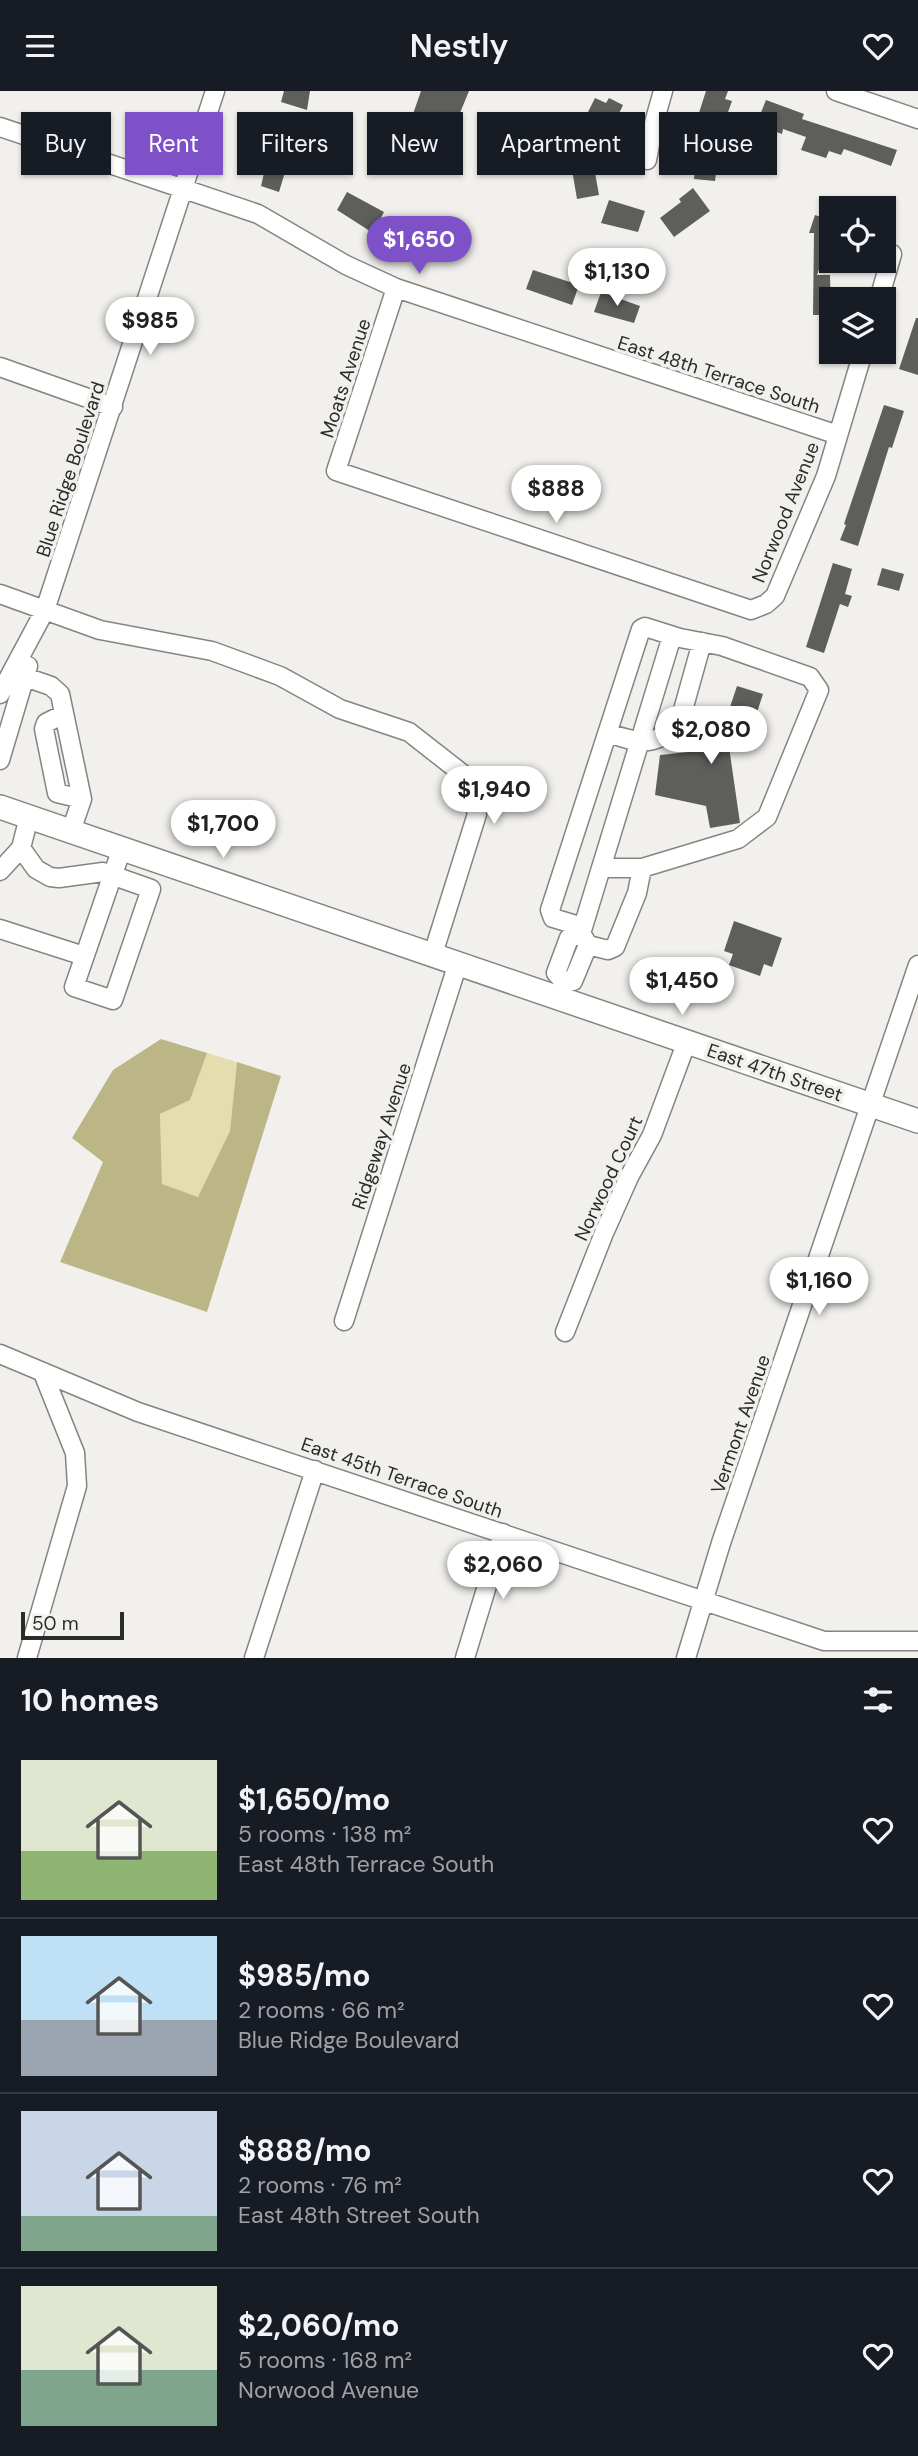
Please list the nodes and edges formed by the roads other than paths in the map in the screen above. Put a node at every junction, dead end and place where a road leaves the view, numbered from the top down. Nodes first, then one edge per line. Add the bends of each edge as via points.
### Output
1 (215, 91) edge
2 (663, 91) edge
3 (836, 91) edge
4 (918, 119) edge
5 (0, 127) edge
6 (647, 160) dead end
7 (183, 191) junction
8 (396, 288) junction
9 (859, 364) edge
10 (0, 367) edge
11 (113, 407) junction
12 (838, 435) junction
13 (0, 594) edge
14 (766, 604) joint
15 (45, 610) junction
16 (672, 636) junction
17 (702, 642) junction
18 (25, 677) junction
19 (0, 694) edge
20 (608, 733) junction
21 (639, 743) junction
22 (0, 760) edge
23 (0, 807) edge
24 (29, 817) junction
25 (71, 831) junction
26 (21, 848) junction
27 (129, 851) junction
28 (601, 867) junction
29 (642, 868) junction
30 (0, 871) edge
31 (120, 878) junction
32 (0, 929) edge
33 (584, 935) junction
34 (433, 954) junction
35 (84, 956) junction
36 (458, 963) junction
37 (918, 965) edge
38 (561, 990) junction
39 (687, 1041) junction
40 (871, 1105) junction
41 (918, 1121) edge
42 (344, 1321) dead end
43 (565, 1332) dead end
44 (0, 1353) edge
45 (43, 1373) junction
46 (315, 1470) junction
47 (503, 1533) junction
48 (705, 1602) junction
49 (918, 1641) edge
50 (27, 1658) edge
51 (254, 1658) edge
52 (465, 1658) edge
53 (686, 1658) edge

1 - 7 street, Blue Ridge Boulevard
2 - 6 street
3 - 4 street
5 - 7 street, East 48th Terrace South
7 - 8 street, East 48th Terrace South via 258,214
7 - 11 street, Blue Ridge Boulevard
8 - 12 street, East 48th Terrace South
8 - 14 street, Moats Avenue via 337,471 715,600 751,610
9 - 12 street, Norwood Avenue
10 - 11 street
11 - 15 street, Blue Ridge Boulevard
12 - 14 street, Norwood Avenue via 826,476 775,596
13 - 15 street
15 - 18 street
15 - 19 street, Blue Ridge Boulevard
15 - 34 street via 100,630 212,651 280,675 340,709 409,732 464,775 477,814
16 - 17 street
16 - 20 street via 641,629
16 - 21 street
17 - 21 street via 678,728 660,740
17 - 29 street via 810,677 819,690 767,817 738,839
18 - 22 street
18 - 25 street via 60,694 64,714 46,723 44,729 57,793 82,799
20 - 21 street
20 - 33 street via 550,910 553,918
21 - 28 street
23 - 24 main road, East 47th Street
24 - 25 main road, East 47th Street
24 - 26 street
25 - 27 main road, East 47th Street
26 - 30 street
26 - 31 street via 36,869 50,877 103,872
27 - 31 street
27 - 34 main road, East 47th Street
28 - 29 street
28 - 33 street
29 - 33 street via 615,947 607,950
31 - 35 street
31 - 35 street via 151,889 113,1000 74,987
32 - 35 street
33 - 38 street via 569,938 556,973
34 - 36 main road, East 47th Street
36 - 38 main road, East 47th Street
36 - 42 street, Ridgeway Avenue
37 - 40 street, Vermont Avenue
38 - 39 main road, East 47th Street
39 - 40 main road, East 47th Street
39 - 43 street, Norwood Court via 652,1135 614,1211
40 - 41 main road, East 47th Street
40 - 48 street, Vermont Avenue via 721,1543
44 - 45 street, East 45th Terrace South
45 - 46 street, East 45th Terrace South via 138,1412
45 - 50 street via 75,1453 77,1486
46 - 47 street, East 45th Terrace South
46 - 51 street
47 - 48 street, East 45th Terrace South
47 - 52 street
48 - 49 street, East 45th Terrace South via 824,1641
48 - 53 street, Vermont Avenue

